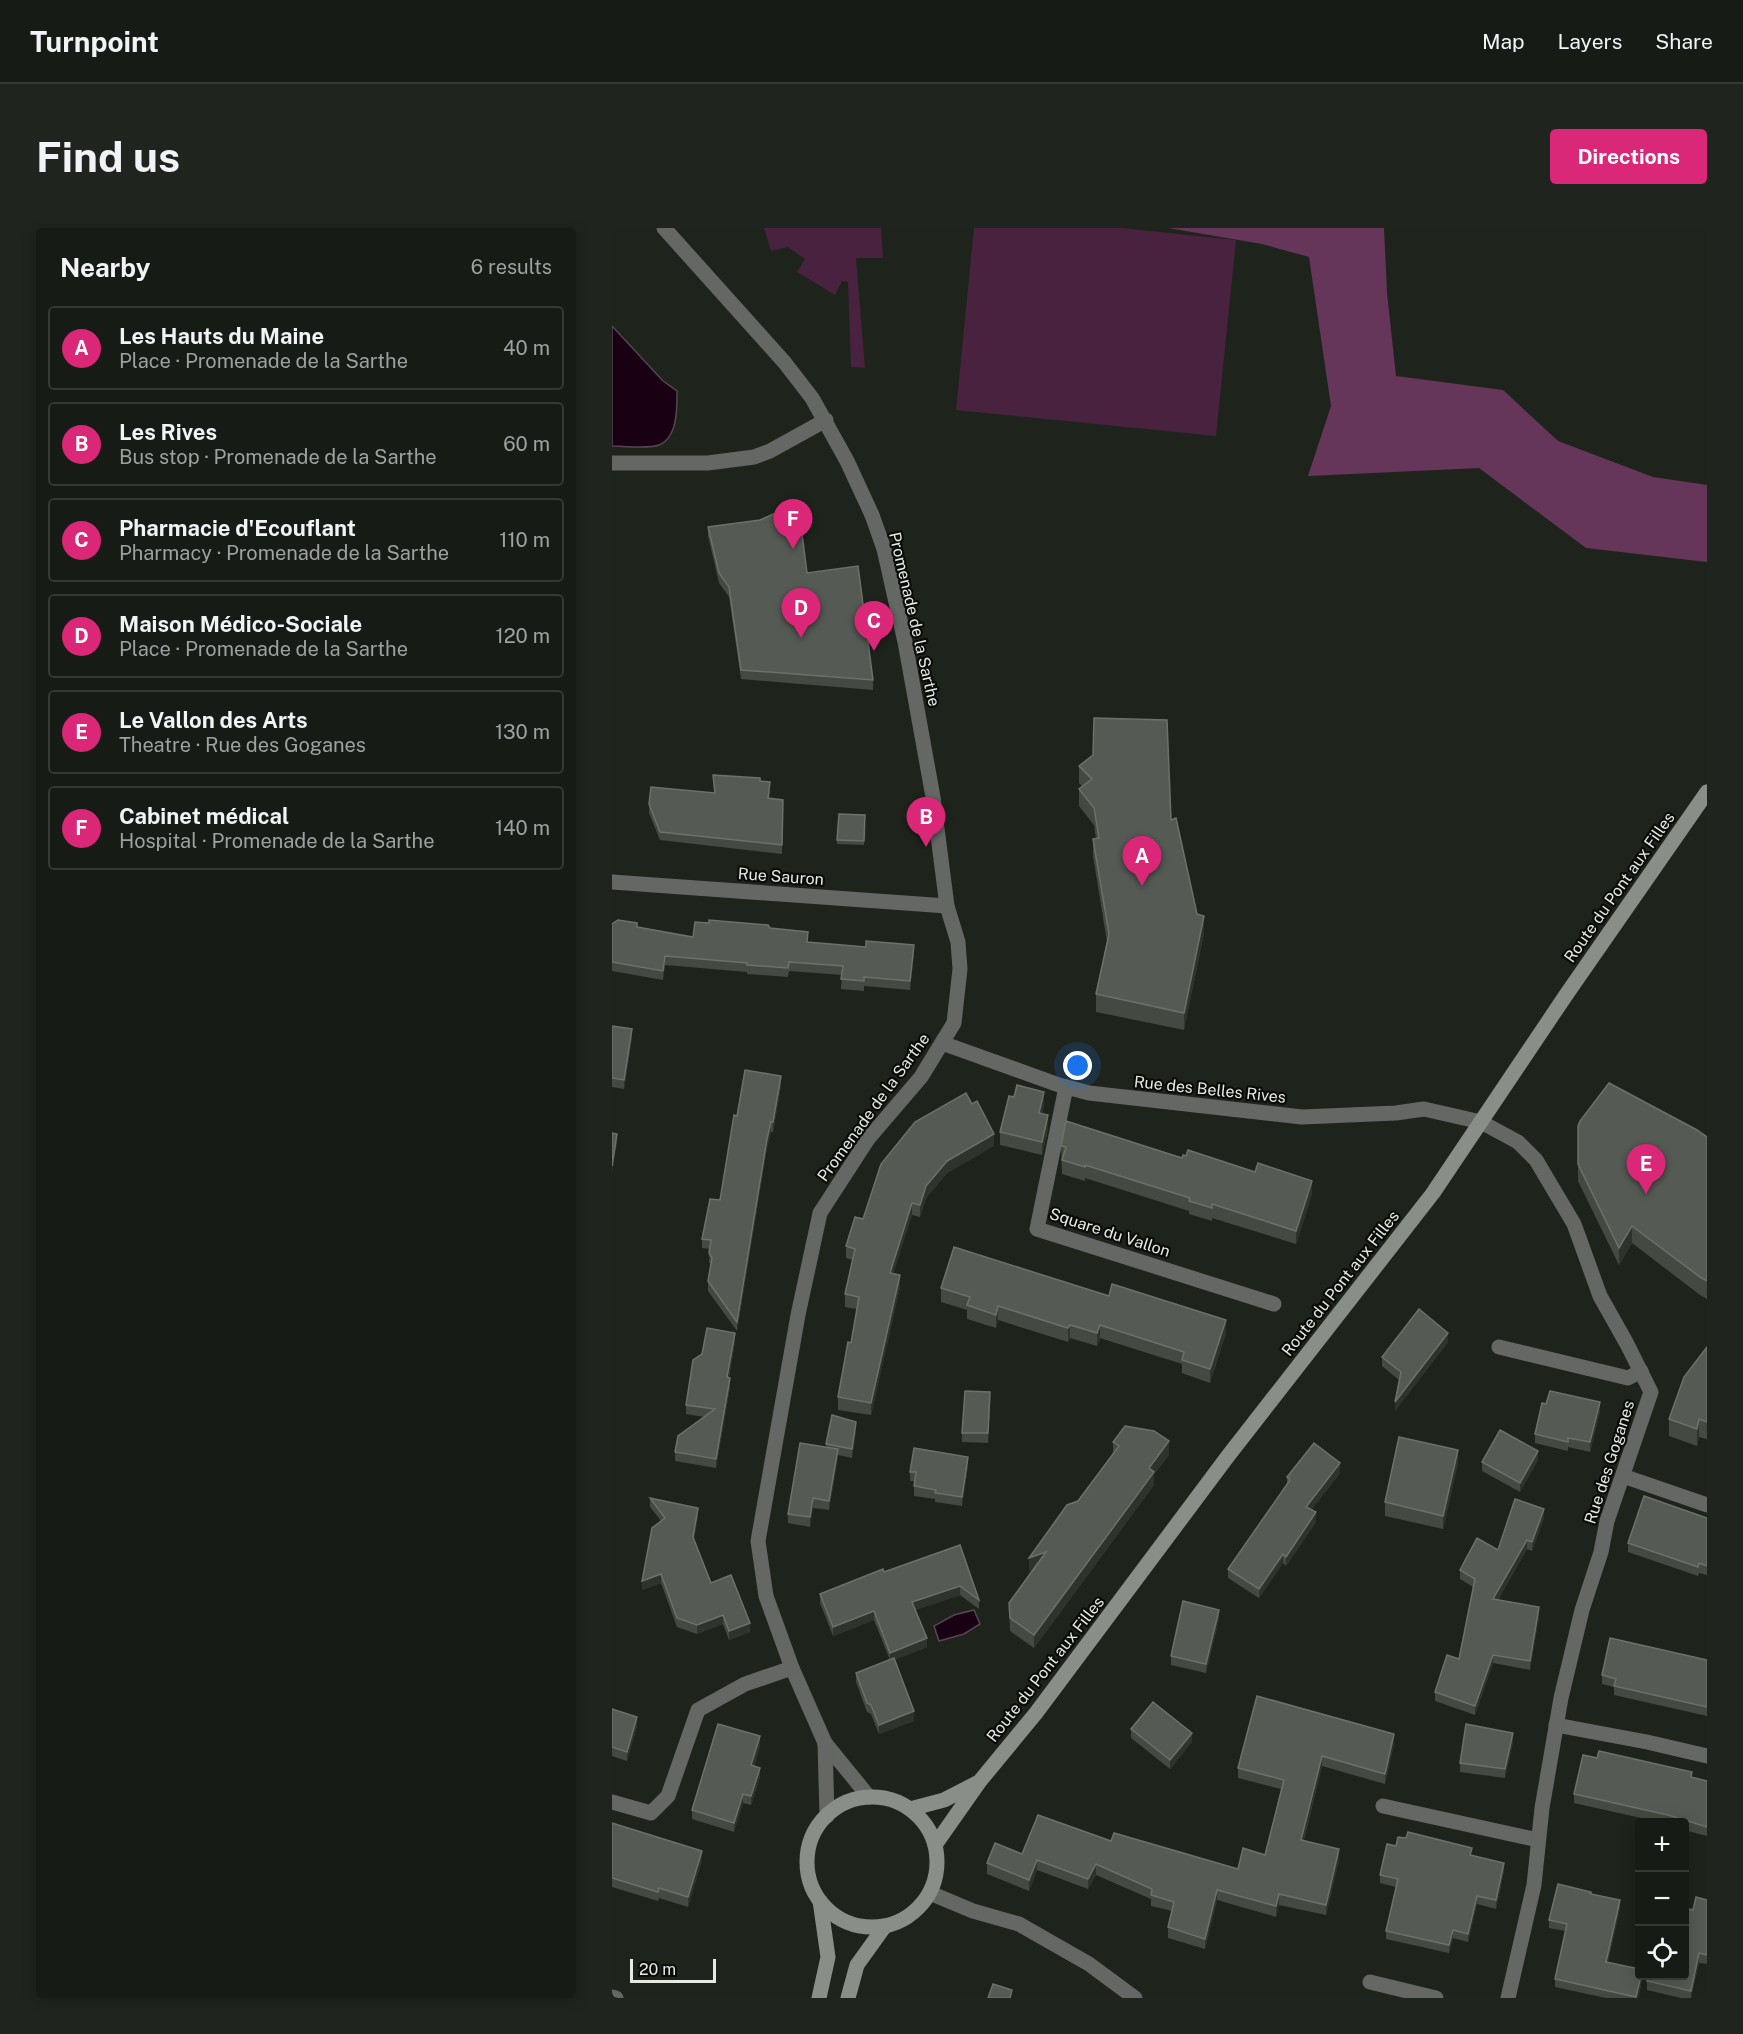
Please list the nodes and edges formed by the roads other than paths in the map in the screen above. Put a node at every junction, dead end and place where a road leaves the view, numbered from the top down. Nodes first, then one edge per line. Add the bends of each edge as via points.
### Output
1 (664, 228) edge
2 (825, 420) junction
3 (612, 463) edge
4 (1707, 792) edge
5 (612, 882) edge
6 (947, 906) junction
7 (942, 1043) junction
8 (1066, 1087) junction
9 (1481, 1122) junction
10 (1536, 1160) joint
11 (1274, 1304) dead end
12 (1499, 1347) dead end
13 (1641, 1371) junction
14 (1623, 1476) junction
15 (1707, 1505) edge
16 (792, 1668) junction
17 (1556, 1725) junction
18 (825, 1743) junction
19 (1707, 1756) edge
20 (980, 1781) junction
21 (869, 1797) junction
22 (612, 1802) edge
23 (1383, 1806) dead end
24 (910, 1809) junction
25 (827, 1816) junction
26 (1538, 1840) junction
27 (935, 1845) junction
28 (930, 1893) junction
29 (820, 1901) junction
30 (885, 1926) junction
31 (1370, 1982) dead end
32 (819, 1998) edge
33 (848, 1998) edge
34 (1135, 1998) edge
35 (1436, 1998) edge
36 (1508, 1998) edge

1 - 2 street, Promenade de la Sarthe via 786,363
2 - 3 street via 754,457 708,463
2 - 6 street, Promenade de la Sarthe via 872,515 884,549 927,764
4 - 9 street, Route du Pont aux Filles
5 - 6 street, Rue Sauron
6 - 7 street, Promenade de la Sarthe via 958,942 960,969 954,1023
7 - 8 street, Rue des Belles Rives
7 - 16 street, Promenade de la Sarthe via 921,1077 868,1139 819,1213 758,1541 766,1596
8 - 9 street, Rue des Belles Rives via 1134,1099 1302,1117 1425,1109
8 - 11 street, Square du Vallon via 1037,1228
9 - 10 street, Rue des Belles Rives via 1518,1142
9 - 20 street, Route du Pont aux Filles via 1433,1193
10 - 13 street, Rue des Goganes via 1574,1224 1600,1296
12 - 13 street via 1628,1378
13 - 14 street, Rue des Goganes via 1651,1392
14 - 15 street
14 - 17 street, Rue des Goganes via 1582,1610
16 - 18 street, Promenade de la Sarthe
16 - 22 street via 745,1684 698,1710 668,1796 651,1813
17 - 19 street
17 - 26 street, Rue des Goganes
18 - 21 street, Promenade de la Sarthe
18 - 25 street, Promenade de la Sarthe
20 - 24 street, Route du Pont aux Filles via 944,1800
20 - 27 street, Route du Pont aux Filles
21 - 24 street via 890,1800
21 - 25 street via 846,1803
23 - 26 street
24 - 27 street via 926,1825
25 - 29 street via 815,1831 808,1857 809,1876
26 - 36 street, Rue des Goganes via 1534,1885
27 - 28 street via 937,1870
28 - 30 street via 911,1915
28 - 34 street via 1019,1924 1089,1964
29 - 30 street via 853,1925
29 - 32 street via 828,1957
30 - 33 street via 857,1965
31 - 35 street

